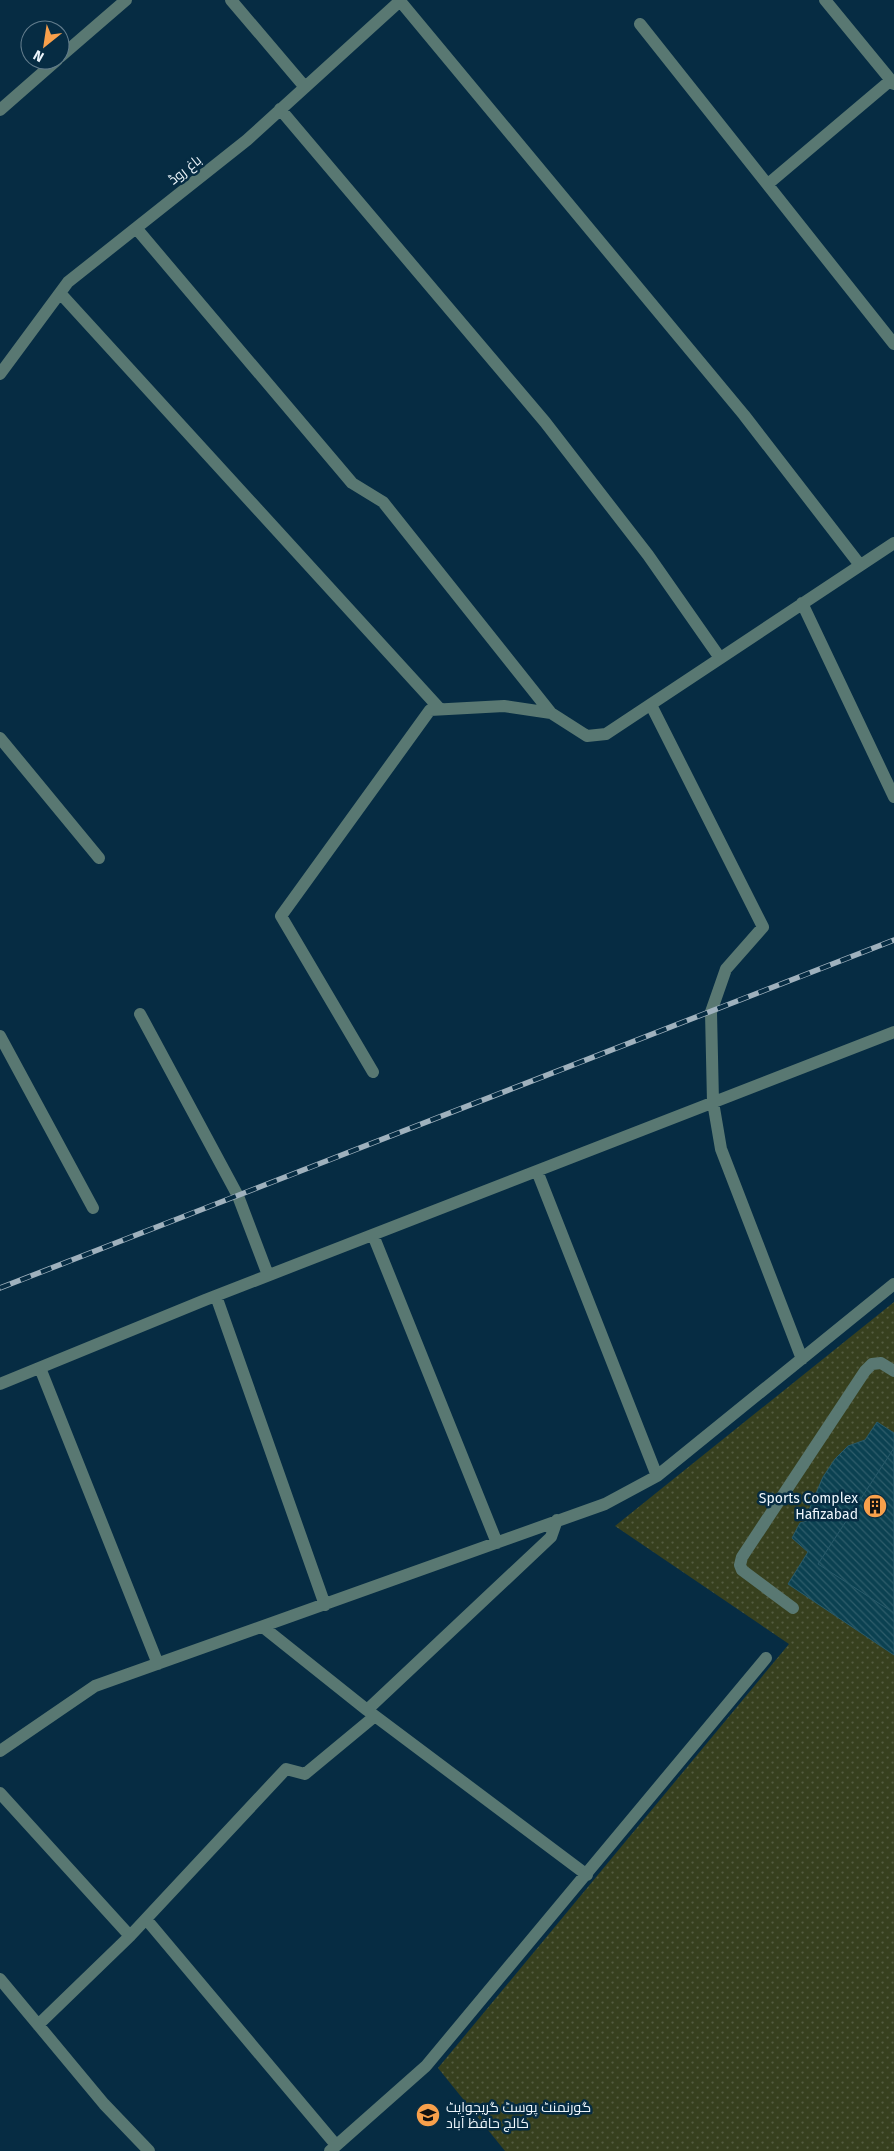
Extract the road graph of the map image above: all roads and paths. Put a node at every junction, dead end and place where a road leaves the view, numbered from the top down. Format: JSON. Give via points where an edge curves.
{"nodes":[{"id":1,"x":126,"y":0,"type":"edge"},
{"id":2,"x":231,"y":0,"type":"edge"},
{"id":3,"x":825,"y":0,"type":"edge"},
{"id":4,"x":400,"y":1,"type":"edge"},
{"id":5,"x":640,"y":24,"type":"dead end"},
{"id":6,"x":70,"y":48,"type":"edge"},
{"id":7,"x":46,"y":70,"type":"edge"},
{"id":8,"x":893,"y":82,"type":"edge"},
{"id":9,"x":304,"y":86,"type":"junction"},
{"id":10,"x":280,"y":108,"type":"junction"},
{"id":11,"x":0,"y":110,"type":"edge"},
{"id":12,"x":768,"y":184,"type":"junction"},
{"id":13,"x":136,"y":228,"type":"junction"},
{"id":14,"x":60,"y":293,"type":"junction"},
{"id":15,"x":894,"y":344,"type":"edge"},
{"id":16,"x":0,"y":374,"type":"edge"},
{"id":17,"x":894,"y":543,"type":"edge"},
{"id":18,"x":860,"y":565,"type":"junction"},
{"id":19,"x":802,"y":603,"type":"junction"},
{"id":20,"x":720,"y":658,"type":"junction"},
{"id":21,"x":651,"y":704,"type":"junction"},
{"id":22,"x":440,"y":709,"type":"junction"},
{"id":23,"x":551,"y":713,"type":"junction"},
{"id":24,"x":0,"y":738,"type":"edge"},
{"id":25,"x":894,"y":797,"type":"edge"},
{"id":26,"x":99,"y":858,"type":"dead end"},
{"id":27,"x":140,"y":1014,"type":"dead end"},
{"id":28,"x":894,"y":1032,"type":"edge"},
{"id":29,"x":0,"y":1036,"type":"edge"},
{"id":30,"x":373,"y":1072,"type":"dead end"},
{"id":31,"x":714,"y":1102,"type":"junction"},
{"id":32,"x":537,"y":1171,"type":"junction"},
{"id":33,"x":94,"y":1208,"type":"dead end"},
{"id":34,"x":373,"y":1235,"type":"junction"},
{"id":35,"x":268,"y":1275,"type":"junction"},
{"id":36,"x":894,"y":1284,"type":"edge"},
{"id":37,"x":216,"y":1296,"type":"junction"},
{"id":38,"x":802,"y":1359,"type":"junction"},
{"id":39,"x":40,"y":1368,"type":"junction"},
{"id":40,"x":894,"y":1371,"type":"edge"},
{"id":41,"x":0,"y":1384,"type":"edge"},
{"id":42,"x":657,"y":1476,"type":"junction"},
{"id":43,"x":557,"y":1520,"type":"junction"},
{"id":44,"x":497,"y":1543,"type":"junction"},
{"id":45,"x":325,"y":1605,"type":"junction"},
{"id":46,"x":793,"y":1608,"type":"dead end"},
{"id":47,"x":263,"y":1627,"type":"junction"},
{"id":48,"x":766,"y":1658,"type":"dead end"},
{"id":49,"x":158,"y":1664,"type":"junction"},
{"id":50,"x":371,"y":1713,"type":"junction"},
{"id":51,"x":0,"y":1751,"type":"edge"},
{"id":52,"x":0,"y":1793,"type":"edge"},
{"id":53,"x":587,"y":1876,"type":"junction"},
{"id":54,"x":146,"y":1920,"type":"junction"},
{"id":55,"x":130,"y":1936,"type":"junction"},
{"id":56,"x":0,"y":1979,"type":"edge"},
{"id":57,"x":38,"y":2025,"type":"junction"},
{"id":58,"x":333,"y":2148,"type":"edge"},
{"id":59,"x":150,"y":2151,"type":"edge"}],
"edges":[{"from":1,"to":6,"type":"street"},
{"from":2,"to":9,"type":"street"},
{"from":3,"to":8,"type":"street"},
{"from":4,"to":9,"type":"street","name":"باغ روڈ"},
{"from":4,"to":18,"type":"street","via":[[744,415]]},
{"from":5,"to":12,"type":"street"},
{"from":7,"to":11,"type":"street"},
{"from":8,"to":12,"type":"street"},
{"from":9,"to":10,"type":"street","name":"باغ روڈ"},
{"from":10,"to":13,"type":"street","name":"باغ روڈ","via":[[247,140]]},
{"from":10,"to":20,"type":"street","via":[[545,422],[648,555]]},
{"from":12,"to":15,"type":"street"},
{"from":13,"to":14,"type":"street","name":"باغ روڈ","via":[[68,282]]},
{"from":13,"to":23,"type":"street","via":[[352,483],[383,502]]},
{"from":14,"to":16,"type":"street","name":"باغ روڈ"},
{"from":14,"to":22,"type":"street"},
{"from":17,"to":18,"type":"street"},
{"from":18,"to":19,"type":"street"},
{"from":19,"to":20,"type":"street"},
{"from":19,"to":25,"type":"street"},
{"from":20,"to":21,"type":"street"},
{"from":21,"to":23,"type":"street","via":[[606,734],[587,736]]},
{"from":21,"to":31,"type":"street","via":[[763,926],[726,969],[711,1012]]},
{"from":22,"to":23,"type":"street","via":[[504,706]]},
{"from":22,"to":30,"type":"street","via":[[430,710],[281,916]]},
{"from":24,"to":26,"type":"street"},
{"from":27,"to":35,"type":"street","via":[[238,1196]]},
{"from":28,"to":31,"type":"street"},
{"from":29,"to":33,"type":"street"},
{"from":31,"to":32,"type":"street"},
{"from":31,"to":38,"type":"street","via":[[721,1149]]},
{"from":32,"to":34,"type":"street"},
{"from":32,"to":42,"type":"street"},
{"from":34,"to":35,"type":"street"},
{"from":34,"to":44,"type":"street"},
{"from":35,"to":37,"type":"street"},
{"from":36,"to":38,"type":"street"},
{"from":37,"to":39,"type":"street"},
{"from":37,"to":45,"type":"street"},
{"from":38,"to":42,"type":"street"},
{"from":39,"to":41,"type":"street"},
{"from":39,"to":49,"type":"street"},
{"from":40,"to":46,"type":"street","via":[[881,1362],[865,1370],[742,1557],[742,1570]]},
{"from":42,"to":43,"type":"street","via":[[605,1504]]},
{"from":43,"to":44,"type":"street"},
{"from":43,"to":50,"type":"street","via":[[552,1537]]},
{"from":44,"to":45,"type":"street"},
{"from":45,"to":47,"type":"street"},
{"from":47,"to":49,"type":"street"},
{"from":47,"to":50,"type":"street"},
{"from":48,"to":53,"type":"street"},
{"from":49,"to":51,"type":"street","via":[[95,1686]]},
{"from":50,"to":53,"type":"street"},
{"from":50,"to":54,"type":"street","via":[[305,1774],[286,1768]]},
{"from":52,"to":55,"type":"street"},
{"from":53,"to":58,"type":"street","via":[[426,2066]]},
{"from":54,"to":55,"type":"street"},
{"from":54,"to":58,"type":"street"},
{"from":55,"to":57,"type":"street"},
{"from":56,"to":57,"type":"street"},
{"from":57,"to":59,"type":"street","via":[[104,2104]]}]}
